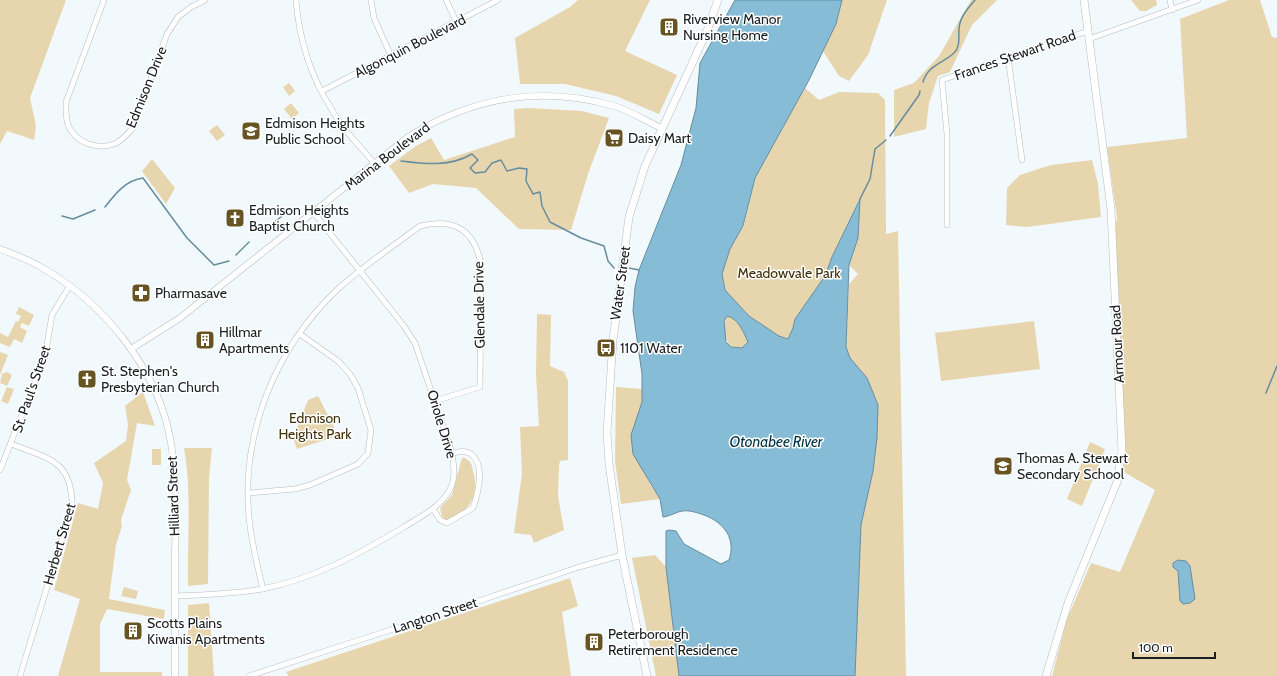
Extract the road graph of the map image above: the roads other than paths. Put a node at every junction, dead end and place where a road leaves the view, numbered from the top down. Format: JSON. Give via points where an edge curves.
{"nodes":[{"id":1,"x":104,"y":0,"type":"edge"},
{"id":2,"x":205,"y":0,"type":"edge"},
{"id":3,"x":296,"y":0,"type":"edge"},
{"id":4,"x":371,"y":0,"type":"edge"},
{"id":5,"x":446,"y":0,"type":"edge"},
{"id":6,"x":498,"y":0,"type":"edge"},
{"id":7,"x":718,"y":0,"type":"edge"},
{"id":8,"x":1084,"y":0,"type":"edge"},
{"id":9,"x":1170,"y":0,"type":"edge"},
{"id":10,"x":1198,"y":0,"type":"edge"},
{"id":11,"x":1172,"y":10,"type":"junction"},
{"id":12,"x":456,"y":21,"type":"junction"},
{"id":13,"x":1088,"y":31,"type":"junction"},
{"id":14,"x":1089,"y":39,"type":"junction"},
{"id":15,"x":391,"y":56,"type":"junction"},
{"id":16,"x":1008,"y":57,"type":"junction"},
{"id":17,"x":322,"y":91,"type":"junction"},
{"id":18,"x":661,"y":128,"type":"junction"},
{"id":19,"x":1022,"y":160,"type":"dead end"},
{"id":20,"x":374,"y":163,"type":"junction"},
{"id":21,"x":313,"y":212,"type":"junction"},
{"id":22,"x":947,"y":224,"type":"dead end"},
{"id":23,"x":0,"y":249,"type":"edge"},
{"id":24,"x":360,"y":271,"type":"junction"},
{"id":25,"x":69,"y":287,"type":"junction"},
{"id":26,"x":300,"y":334,"type":"junction"},
{"id":27,"x":131,"y":349,"type":"junction"},
{"id":28,"x":435,"y":401,"type":"junction"},
{"id":29,"x":11,"y":444,"type":"junction"},
{"id":30,"x":452,"y":453,"type":"junction"},
{"id":31,"x":0,"y":470,"type":"edge"},
{"id":32,"x":249,"y":493,"type":"junction"},
{"id":33,"x":433,"y":509,"type":"junction"},
{"id":34,"x":622,"y":555,"type":"junction"},
{"id":35,"x":263,"y":589,"type":"junction"},
{"id":36,"x":174,"y":596,"type":"junction"},
{"id":37,"x":20,"y":676,"type":"edge"},
{"id":38,"x":174,"y":676,"type":"edge"},
{"id":39,"x":249,"y":676,"type":"edge"},
{"id":40,"x":647,"y":676,"type":"edge"},
{"id":41,"x":1046,"y":676,"type":"edge"}],
"edges":[{"from":1,"to":2,"type":"street","name":"Edmison Drive","via":[[66,102],[65,115],[69,129],[79,139],[90,145],[102,146],[123,139],[133,128],[167,34],[178,17]]},
{"from":3,"to":17,"type":"street","via":[[297,17],[308,60]]},
{"from":4,"to":15,"type":"street","via":[[374,18]]},
{"from":5,"to":12,"type":"street"},
{"from":6,"to":12,"type":"street","name":"Algonquin Boulevard"},
{"from":7,"to":18,"type":"main road","name":"Water Street","via":[[707,31]]},
{"from":8,"to":13,"type":"main road","name":"Armour Road"},
{"from":9,"to":11,"type":"street"},
{"from":10,"to":11,"type":"street","name":"Frances Stewart Road"},
{"from":11,"to":14,"type":"street","name":"Frances Stewart Road"},
{"from":12,"to":15,"type":"street","name":"Algonquin Boulevard"},
{"from":13,"to":14,"type":"main road","name":"Armour Road"},
{"from":13,"to":16,"type":"street","name":"Frances Stewart Road"},
{"from":14,"to":41,"type":"main road","name":"Armour Road","via":[[1111,209],[1122,451],[1117,482],[1068,604]]},
{"from":15,"to":17,"type":"street","name":"Algonquin Boulevard"},
{"from":16,"to":19,"type":"street"},
{"from":16,"to":22,"type":"street","name":"Frances Stewart Road","via":[[942,80],[947,134]]},
{"from":17,"to":20,"type":"street","via":[[332,111]]},
{"from":18,"to":20,"type":"street","name":"Marina Boulevard","via":[[616,107],[572,96],[525,96],[477,104],[453,112],[408,137]]},
{"from":18,"to":34,"type":"main road","name":"Water Street","via":[[645,166],[629,217],[613,340],[606,432]]},
{"from":20,"to":21,"type":"street","name":"Marina Boulevard"},
{"from":21,"to":24,"type":"street","name":"Oriole Drive"},
{"from":21,"to":27,"type":"street","name":"Marina Boulevard","via":[[180,318]]},
{"from":23,"to":25,"type":"street","name":"Hilliard Street","via":[[38,265]]},
{"from":24,"to":26,"type":"street","via":[[317,311]]},
{"from":24,"to":28,"type":"street","name":"Oriole Drive","via":[[415,343]]},
{"from":24,"to":28,"type":"street","name":"Glendale Drive","via":[[420,226],[436,222],[453,224],[471,237],[478,249],[481,264],[480,387]]},
{"from":25,"to":27,"type":"street","name":"Hilliard Street","via":[[101,312]]},
{"from":25,"to":29,"type":"street","name":"St. Paul's Street","via":[[52,315],[45,356]]},
{"from":26,"to":32,"type":"street","via":[[283,360],[266,395],[253,442]]},
{"from":26,"to":32,"type":"street","via":[[338,361],[358,388],[371,430],[368,453],[358,464],[295,490]]},
{"from":27,"to":36,"type":"street","name":"Hilliard Street","via":[[155,392],[171,442],[176,483]]},
{"from":28,"to":30,"type":"street","name":"Oriole Drive"},
{"from":29,"to":31,"type":"street","name":"St. Paul's Street"},
{"from":29,"to":37,"type":"street","name":"Herbert Street","via":[[57,464],[67,475],[72,489],[72,505]]},
{"from":30,"to":33,"type":"street","name":"Oriole Drive","via":[[454,468],[449,490]]},
{"from":30,"to":33,"type":"street","via":[[471,454],[478,465],[480,481],[473,508],[447,523],[440,520]]},
{"from":32,"to":35,"type":"street","via":[[253,544]]},
{"from":33,"to":35,"type":"street","name":"Oriole Drive","via":[[336,566]]},
{"from":34,"to":39,"type":"street","name":"Langton Street"},
{"from":34,"to":40,"type":"main road","name":"Water Street"},
{"from":35,"to":36,"type":"street","name":"Oriole Drive"},
{"from":36,"to":38,"type":"street","name":"Hilliard Street"}]}
